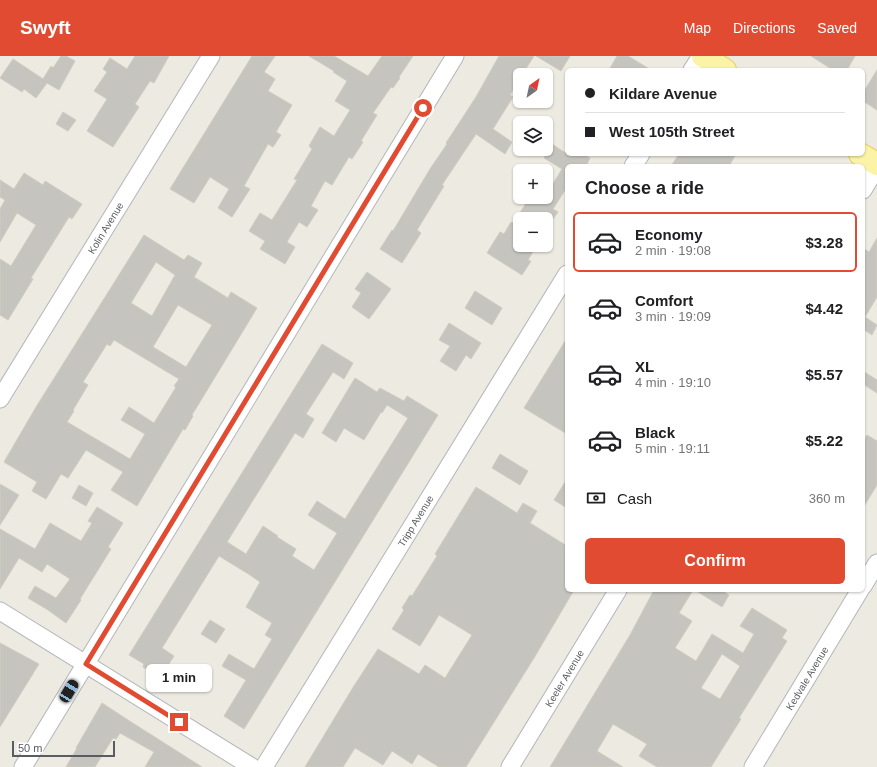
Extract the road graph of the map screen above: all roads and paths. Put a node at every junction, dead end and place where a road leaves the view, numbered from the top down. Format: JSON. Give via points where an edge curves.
{"nodes":[{"id":1,"x":210,"y":56,"type":"edge"},
{"id":2,"x":455,"y":56,"type":"edge"},
{"id":3,"x":702,"y":56,"type":"edge"},
{"id":4,"x":693,"y":68,"type":"edge"},
{"id":5,"x":722,"y":68,"type":"edge"},
{"id":6,"x":863,"y":156,"type":"edge"},
{"id":7,"x":877,"y":164,"type":"edge"},
{"id":8,"x":877,"y":168,"type":"edge"},
{"id":9,"x":865,"y":187,"type":"edge"},
{"id":10,"x":565,"y":277,"type":"edge"},
{"id":11,"x":0,"y":399,"type":"edge"},
{"id":12,"x":877,"y":563,"type":"edge"},
{"id":13,"x":865,"y":583,"type":"edge"},
{"id":14,"x":617,"y":592,"type":"edge"},
{"id":15,"x":859,"y":592,"type":"edge"},
{"id":16,"x":0,"y":611,"type":"edge"},
{"id":17,"x":86,"y":664,"type":"junction"},
{"id":18,"x":23,"y":767,"type":"edge"},
{"id":19,"x":252,"y":767,"type":"edge"},
{"id":20,"x":264,"y":767,"type":"edge"},
{"id":21,"x":510,"y":767,"type":"edge"},
{"id":22,"x":753,"y":767,"type":"edge"}],
"edges":[{"from":1,"to":11,"type":"street","name":"Kolin Avenue"},
{"from":2,"to":17,"type":"street"},
{"from":3,"to":4,"type":"street"},
{"from":3,"to":5,"type":"main road"},
{"from":6,"to":7,"type":"main road"},
{"from":8,"to":9,"type":"street"},
{"from":10,"to":20,"type":"street","name":"Tripp Avenue"},
{"from":12,"to":13,"type":"street"},
{"from":14,"to":21,"type":"street","name":"Keeler Avenue"},
{"from":15,"to":22,"type":"street","name":"Kedvale Avenue"},
{"from":16,"to":17,"type":"street"},
{"from":17,"to":18,"type":"street"},
{"from":17,"to":19,"type":"street"}]}
